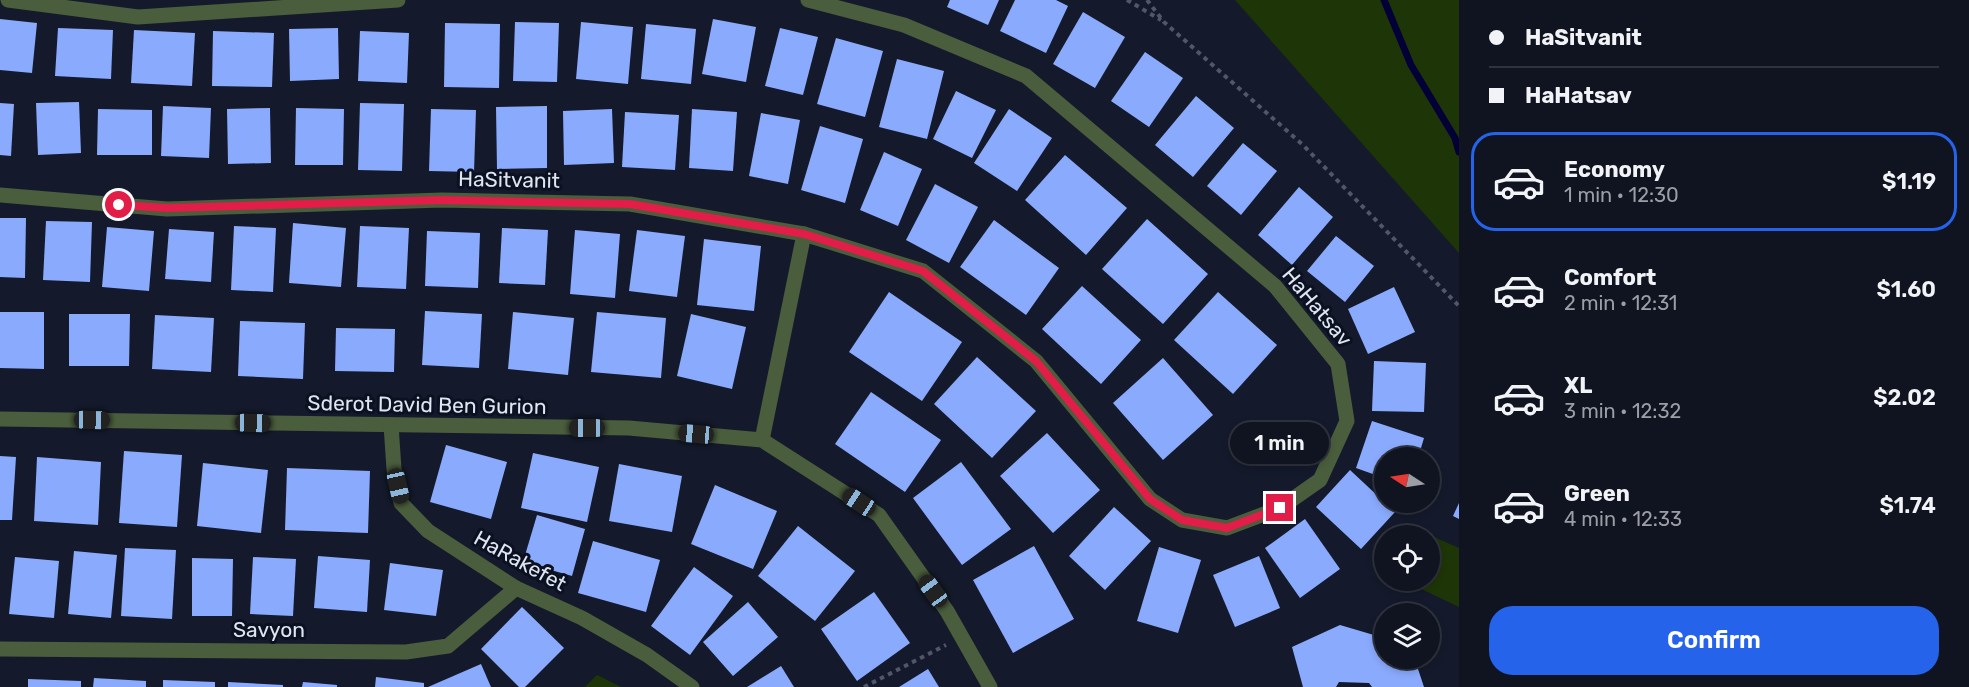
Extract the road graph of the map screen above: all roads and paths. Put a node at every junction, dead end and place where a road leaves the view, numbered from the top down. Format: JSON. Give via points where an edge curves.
{"nodes":[{"id":1,"x":8,"y":0,"type":"edge"},
{"id":2,"x":398,"y":0,"type":"edge"},
{"id":3,"x":808,"y":0,"type":"edge"},
{"id":4,"x":1127,"y":0,"type":"edge"},
{"id":5,"x":1147,"y":0,"type":"edge"},
{"id":6,"x":1164,"y":22,"type":"junction"},
{"id":7,"x":0,"y":195,"type":"edge"},
{"id":8,"x":804,"y":234,"type":"junction"},
{"id":9,"x":1459,"y":306,"type":"edge"},
{"id":10,"x":0,"y":419,"type":"edge"},
{"id":11,"x":391,"y":425,"type":"junction"},
{"id":12,"x":762,"y":441,"type":"junction"},
{"id":13,"x":516,"y":588,"type":"junction"},
{"id":14,"x":962,"y":637,"type":"junction"},
{"id":15,"x":0,"y":649,"type":"edge"},
{"id":16,"x":692,"y":687,"type":"edge"},
{"id":17,"x":864,"y":687,"type":"edge"},
{"id":18,"x":990,"y":687,"type":"edge"}],
"edges":[{"from":1,"to":2,"type":"street","via":[[138,17]]},
{"from":3,"to":8,"type":"street","name":"HaHatsav","via":[[904,25],[1026,76],[1275,286],[1338,364],[1347,421],[1320,480],[1280,508],[1227,528],[1182,520],[1150,499],[1036,361],[923,271]]},
{"from":4,"to":6,"type":"path"},
{"from":5,"to":6,"type":"path"},
{"from":6,"to":9,"type":"path","via":[[1303,145]]},
{"from":7,"to":8,"type":"street","name":"HaSitvanit","via":[[167,208],[442,200],[630,204]]},
{"from":8,"to":12,"type":"street"},
{"from":10,"to":11,"type":"street","name":"Sderot David Ben Gurion"},
{"from":11,"to":12,"type":"street","name":"Sderot David Ben Gurion","via":[[629,428]]},
{"from":11,"to":13,"type":"street","name":"HaRakefet","via":[[401,502],[428,531]]},
{"from":12,"to":14,"type":"street","name":"Sderot David Ben Gurion","via":[[879,515]]},
{"from":13,"to":15,"type":"street","name":"Savyon","via":[[448,646],[406,652]]},
{"from":13,"to":16,"type":"street","name":"HaRakefet","via":[[582,618]]},
{"from":14,"to":17,"type":"path"},
{"from":14,"to":18,"type":"street","name":"Sderot David Ben Gurion"}]}
